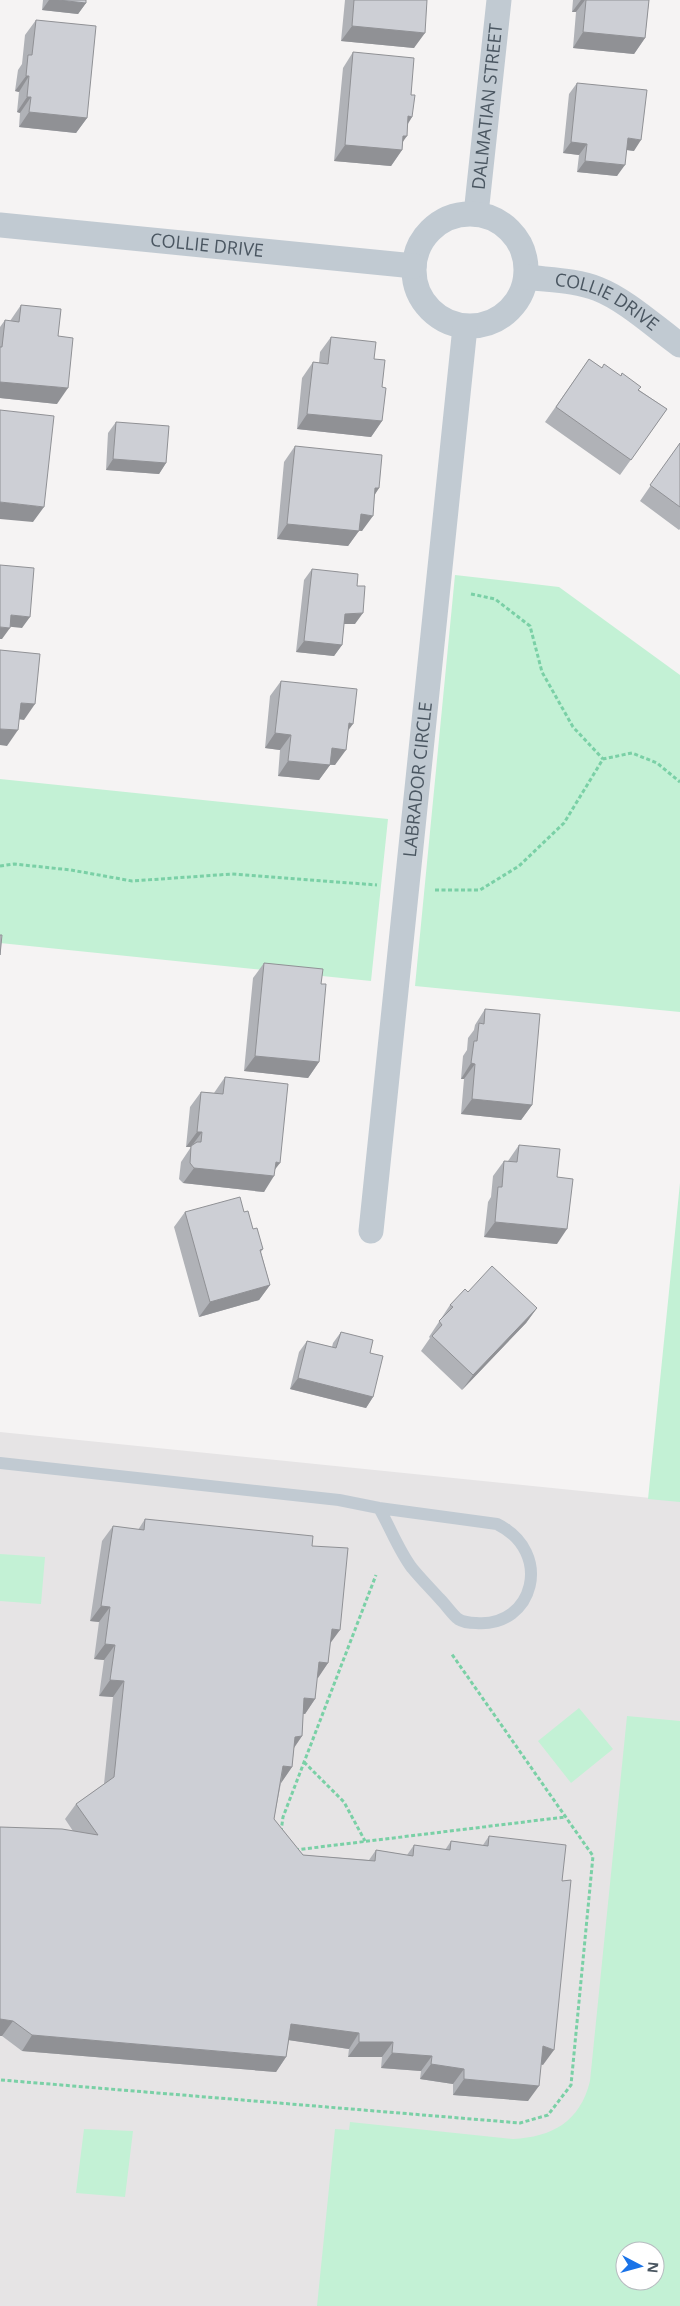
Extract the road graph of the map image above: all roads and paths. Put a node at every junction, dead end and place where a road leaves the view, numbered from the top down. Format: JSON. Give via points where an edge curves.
{"nodes":[{"id":1,"x":499,"y":0,"type":"edge"},
{"id":2,"x":476,"y":214,"type":"junction"},
{"id":3,"x":0,"y":225,"type":"edge"},
{"id":4,"x":414,"y":266,"type":"junction"},
{"id":5,"x":526,"y":277,"type":"junction"},
{"id":6,"x":465,"y":327,"type":"junction"},
{"id":7,"x":680,"y":345,"type":"edge"},
{"id":8,"x":471,"y":594,"type":"dead end"},
{"id":9,"x":603,"y":759,"type":"junction"},
{"id":10,"x":680,"y":782,"type":"edge"},
{"id":11,"x":0,"y":866,"type":"edge"},
{"id":12,"x":383,"y":885,"type":"dead end"},
{"id":13,"x":427,"y":889,"type":"dead end"},
{"id":14,"x":371,"y":1231,"type":"dead end"},
{"id":15,"x":0,"y":1463,"type":"edge"},
{"id":16,"x":379,"y":1508,"type":"junction"},
{"id":17,"x":376,"y":1575,"type":"dead end"},
{"id":18,"x":451,"y":1652,"type":"dead end"},
{"id":19,"x":304,"y":1762,"type":"junction"},
{"id":20,"x":565,"y":1817,"type":"junction"},
{"id":21,"x":280,"y":1834,"type":"edge"},
{"id":22,"x":365,"y":1841,"type":"junction"},
{"id":23,"x":287,"y":1851,"type":"edge"},
{"id":24,"x":1,"y":2080,"type":"dead end"}],
"edges":[{"from":1,"to":2,"type":"street","name":"DALMATIAN STREET"},
{"from":2,"to":4,"type":"street","via":[[443,220],[429,231],[418,246]]},
{"from":2,"to":5,"type":"street","via":[[495,220],[509,230],[525,260]]},
{"from":3,"to":4,"type":"street","name":"COLLIE DRIVE"},
{"from":4,"to":6,"type":"street","via":[[414,282],[420,298],[432,313]]},
{"from":5,"to":6,"type":"street","via":[[521,294],[498,320],[482,326]]},
{"from":5,"to":7,"type":"street","name":"COLLIE DRIVE","via":[[597,288]]},
{"from":6,"to":14,"type":"street","name":"LABRADOR CIRCLE"},
{"from":8,"to":9,"type":"path","via":[[495,598],[530,626],[546,680],[573,727]]},
{"from":9,"to":10,"type":"path","via":[[632,753],[657,763]]},
{"from":9,"to":13,"type":"path","via":[[564,823],[518,866],[480,890]]},
{"from":11,"to":12,"type":"path","via":[[14,864],[71,870],[132,882],[232,874]]},
{"from":15,"to":16,"type":"lane","via":[[339,1500]]},
{"from":16,"to":16,"type":"lane","via":[[411,1567],[458,1619],[484,1624],[497,1621],[519,1606],[527,1594],[531,1580],[528,1552],[510,1530],[496,1524]]},
{"from":17,"to":19,"type":"path"},
{"from":18,"to":20,"type":"path"},
{"from":19,"to":21,"type":"path","via":[[283,1817]]},
{"from":19,"to":22,"type":"path","via":[[344,1802]]},
{"from":20,"to":22,"type":"path"},
{"from":20,"to":24,"type":"path","via":[[593,1856],[571,2085],[548,2116],[520,2123]]},
{"from":22,"to":23,"type":"path"}]}
